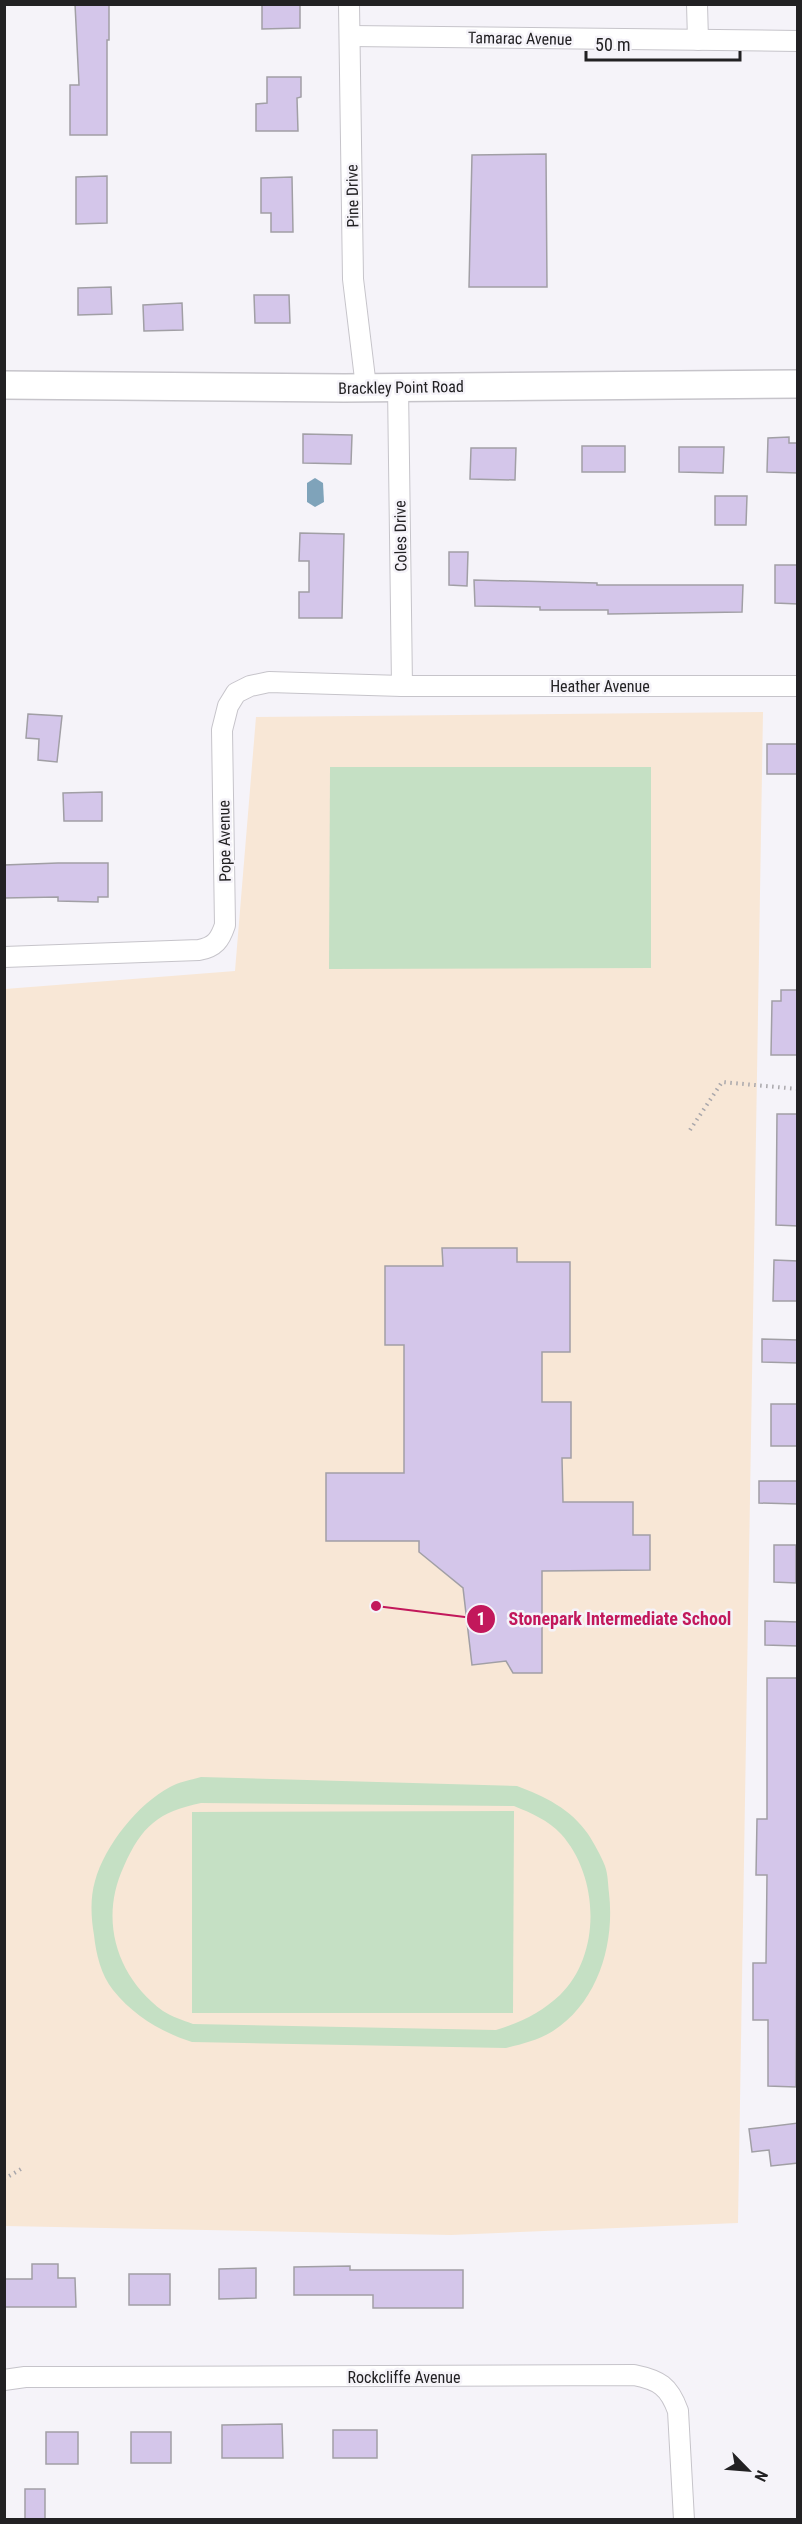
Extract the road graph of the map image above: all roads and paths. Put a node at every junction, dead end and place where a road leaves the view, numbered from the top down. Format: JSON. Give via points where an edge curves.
{"nodes":[{"id":1,"x":349,"y":4,"type":"edge"},
{"id":2,"x":697,"y":4,"type":"edge"},
{"id":3,"x":350,"y":36,"type":"junction"},
{"id":4,"x":698,"y":40,"type":"junction"},
{"id":5,"x":798,"y":41,"type":"edge"},
{"id":6,"x":798,"y":384,"type":"edge"},
{"id":7,"x":4,"y":385,"type":"edge"},
{"id":8,"x":398,"y":386,"type":"junction"},
{"id":9,"x":366,"y":387,"type":"junction"},
{"id":10,"x":402,"y":686,"type":"junction"},
{"id":11,"x":798,"y":686,"type":"edge"},
{"id":12,"x":4,"y":957,"type":"edge"},
{"id":13,"x":798,"y":1089,"type":"edge"},
{"id":14,"x":690,"y":1130,"type":"dead end"},
{"id":15,"x":21,"y":2169,"type":"dead end"},
{"id":16,"x":4,"y":2180,"type":"edge"},
{"id":17,"x":4,"y":2380,"type":"edge"},
{"id":18,"x":684,"y":2520,"type":"edge"}],
"edges":[{"from":1,"to":3,"type":"street","name":"Pine Drive"},
{"from":2,"to":4,"type":"street"},
{"from":3,"to":4,"type":"street","name":"Tamarac Avenue"},
{"from":3,"to":9,"type":"street","name":"Pine Drive","via":[[353,279]]},
{"from":4,"to":5,"type":"street","name":"Tamarac Avenue"},
{"from":6,"to":8,"type":"main road","name":"Brackley Point Road"},
{"from":7,"to":9,"type":"main road","name":"Brackley Point Road"},
{"from":8,"to":9,"type":"main road","name":"Brackley Point Road"},
{"from":8,"to":10,"type":"street","name":"Coles Drive"},
{"from":10,"to":11,"type":"street","name":"Heather Avenue"},
{"from":10,"to":12,"type":"street","name":"Pope Avenue","via":[[269,682],[236,693],[222,730],[225,926],[212,947]]},
{"from":13,"to":14,"type":"path","via":[[722,1082]]},
{"from":15,"to":16,"type":"path"},
{"from":17,"to":18,"type":"street","name":"Rockcliffe Avenue","via":[[634,2375],[649,2378],[672,2395],[678,2411]]}]}
